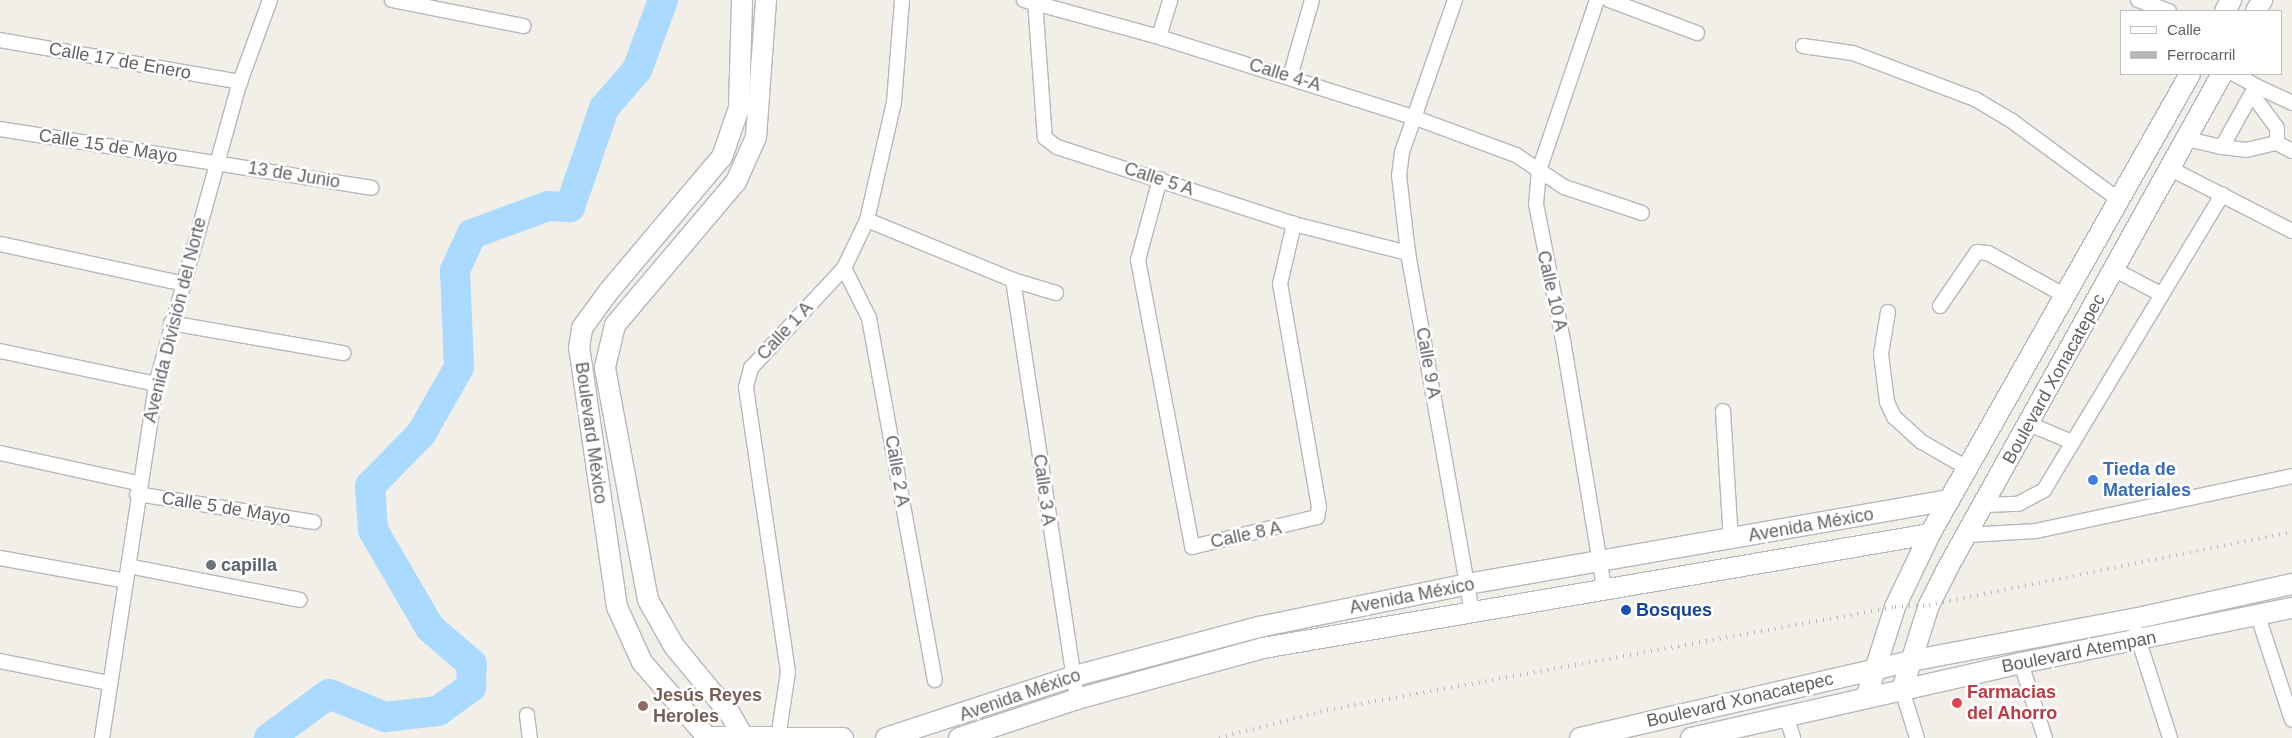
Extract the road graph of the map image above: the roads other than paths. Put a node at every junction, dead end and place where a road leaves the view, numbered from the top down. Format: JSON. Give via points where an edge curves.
{"nodes":[{"id":1,"x":270,"y":0,"type":"edge"},
{"id":2,"x":392,"y":0,"type":"edge"},
{"id":3,"x":742,"y":0,"type":"edge"},
{"id":4,"x":766,"y":0,"type":"edge"},
{"id":5,"x":902,"y":0,"type":"edge"},
{"id":6,"x":1170,"y":0,"type":"edge"},
{"id":7,"x":1312,"y":0,"type":"edge"},
{"id":8,"x":1455,"y":0,"type":"edge"},
{"id":9,"x":1597,"y":0,"type":"edge"},
{"id":10,"x":1609,"y":0,"type":"edge"},
{"id":11,"x":2138,"y":0,"type":"edge"},
{"id":12,"x":1031,"y":1,"type":"edge"},
{"id":13,"x":2166,"y":10,"type":"edge"},
{"id":14,"x":523,"y":26,"type":"dead end"},
{"id":15,"x":1697,"y":33,"type":"dead end"},
{"id":16,"x":1159,"y":37,"type":"junction"},
{"id":17,"x":0,"y":40,"type":"edge"},
{"id":18,"x":1803,"y":46,"type":"dead end"},
{"id":19,"x":2189,"y":75,"type":"edge"},
{"id":20,"x":2221,"y":75,"type":"edge"},
{"id":21,"x":2235,"y":75,"type":"edge"},
{"id":22,"x":1290,"y":77,"type":"junction"},
{"id":23,"x":240,"y":82,"type":"junction"},
{"id":24,"x":2254,"y":90,"type":"junction"},
{"id":25,"x":2292,"y":103,"type":"edge"},
{"id":26,"x":1414,"y":117,"type":"junction"},
{"id":27,"x":0,"y":130,"type":"edge"},
{"id":28,"x":2187,"y":139,"type":"junction"},
{"id":29,"x":2277,"y":143,"type":"junction"},
{"id":30,"x":2222,"y":148,"type":"junction"},
{"id":31,"x":2292,"y":151,"type":"edge"},
{"id":32,"x":216,"y":163,"type":"junction"},
{"id":33,"x":2171,"y":169,"type":"junction"},
{"id":34,"x":1539,"y":170,"type":"junction"},
{"id":35,"x":1160,"y":179,"type":"junction"},
{"id":36,"x":371,"y":188,"type":"dead end"},
{"id":37,"x":2222,"y":195,"type":"junction"},
{"id":38,"x":2119,"y":200,"type":"junction"},
{"id":39,"x":1642,"y":213,"type":"dead end"},
{"id":40,"x":867,"y":220,"type":"junction"},
{"id":41,"x":1294,"y":224,"type":"junction"},
{"id":42,"x":2292,"y":230,"type":"edge"},
{"id":43,"x":0,"y":244,"type":"edge"},
{"id":44,"x":1408,"y":253,"type":"junction"},
{"id":45,"x":844,"y":268,"type":"junction"},
{"id":46,"x":2115,"y":270,"type":"junction"},
{"id":47,"x":1013,"y":280,"type":"junction"},
{"id":48,"x":181,"y":283,"type":"junction"},
{"id":49,"x":1056,"y":293,"type":"dead end"},
{"id":50,"x":2161,"y":294,"type":"junction"},
{"id":51,"x":2066,"y":296,"type":"junction"},
{"id":52,"x":1940,"y":306,"type":"dead end"},
{"id":53,"x":1888,"y":312,"type":"dead end"},
{"id":54,"x":171,"y":323,"type":"junction"},
{"id":55,"x":0,"y":351,"type":"edge"},
{"id":56,"x":343,"y":353,"type":"dead end"},
{"id":57,"x":156,"y":384,"type":"junction"},
{"id":58,"x":1723,"y":410,"type":"dead end"},
{"id":59,"x":2029,"y":424,"type":"junction"},
{"id":60,"x":2072,"y":442,"type":"junction"},
{"id":61,"x":0,"y":453,"type":"edge"},
{"id":62,"x":1967,"y":468,"type":"junction"},
{"id":63,"x":2292,"y":476,"type":"edge"},
{"id":64,"x":138,"y":489,"type":"junction"},
{"id":65,"x":1949,"y":500,"type":"junction"},
{"id":66,"x":1984,"y":505,"type":"junction"},
{"id":67,"x":314,"y":522,"type":"dead end"},
{"id":68,"x":1930,"y":534,"type":"junction"},
{"id":69,"x":1968,"y":535,"type":"junction"},
{"id":70,"x":1731,"y":540,"type":"junction"},
{"id":71,"x":0,"y":558,"type":"edge"},
{"id":72,"x":1599,"y":564,"type":"junction"},
{"id":73,"x":128,"y":566,"type":"junction"},
{"id":74,"x":126,"y":581,"type":"junction"},
{"id":75,"x":1468,"y":584,"type":"junction"},
{"id":76,"x":2292,"y":584,"type":"edge"},
{"id":77,"x":1604,"y":588,"type":"junction"},
{"id":78,"x":300,"y":600,"type":"dead end"},
{"id":79,"x":2292,"y":608,"type":"edge"},
{"id":80,"x":1472,"y":611,"type":"junction"},
{"id":81,"x":2258,"y":616,"type":"junction"},
{"id":82,"x":2133,"y":619,"type":"junction"},
{"id":83,"x":2138,"y":641,"type":"junction"},
{"id":84,"x":0,"y":661,"type":"edge"},
{"id":85,"x":1910,"y":661,"type":"junction"},
{"id":86,"x":2021,"y":663,"type":"junction"},
{"id":87,"x":1872,"y":671,"type":"junction"},
{"id":88,"x":1072,"y":677,"type":"junction"},
{"id":89,"x":935,"y":680,"type":"dead end"},
{"id":90,"x":109,"y":684,"type":"junction"},
{"id":91,"x":1902,"y":690,"type":"junction"},
{"id":92,"x":1866,"y":698,"type":"junction"},
{"id":93,"x":1077,"y":699,"type":"junction"},
{"id":94,"x":527,"y":716,"type":"dead end"},
{"id":95,"x":1787,"y":718,"type":"junction"},
{"id":96,"x":2292,"y":720,"type":"edge"},
{"id":97,"x":744,"y":737,"type":"edge"},
{"id":98,"x":778,"y":737,"type":"edge"},
{"id":99,"x":102,"y":738,"type":"edge"},
{"id":100,"x":530,"y":738,"type":"edge"},
{"id":101,"x":708,"y":738,"type":"edge"},
{"id":102,"x":843,"y":738,"type":"edge"},
{"id":103,"x":886,"y":738,"type":"edge"},
{"id":104,"x":959,"y":738,"type":"edge"},
{"id":105,"x":1580,"y":738,"type":"edge"},
{"id":106,"x":1691,"y":738,"type":"edge"},
{"id":107,"x":1793,"y":738,"type":"edge"},
{"id":108,"x":1917,"y":738,"type":"edge"},
{"id":109,"x":2045,"y":738,"type":"edge"},
{"id":110,"x":2170,"y":738,"type":"edge"}],
"edges":[{"from":1,"to":23,"type":"street","name":"Avenida División del Norte"},
{"from":2,"to":14,"type":"street"},
{"from":3,"to":101,"type":"street","name":"Boulevard México","via":[[740,108],[722,157],[582,328],[579,348],[618,607],[642,662]]},
{"from":4,"to":97,"type":"street","name":"Boulevard México","via":[[756,137],[736,182],[615,325],[605,367],[648,600],[674,646],[730,714]]},
{"from":5,"to":40,"type":"street","name":"Calle 1 A","via":[[894,102]]},
{"from":6,"to":16,"type":"street"},
{"from":7,"to":22,"type":"street"},
{"from":8,"to":26,"type":"street","name":"Calle 9 A"},
{"from":9,"to":34,"type":"street","name":"Calle 10 A"},
{"from":10,"to":15,"type":"street"},
{"from":11,"to":13,"type":"street"},
{"from":12,"to":16,"type":"street","name":"Calle 4-A"},
{"from":12,"to":35,"type":"street","name":"Calle 5 A","via":[[1045,138],[1058,147]]},
{"from":16,"to":22,"type":"street","name":"Calle 4-A"},
{"from":17,"to":23,"type":"street","name":"Calle 17 de Enero"},
{"from":18,"to":38,"type":"street","via":[[1853,52],[1975,99],[2012,121]]},
{"from":19,"to":38,"type":"street","name":"Boulevard Xonacatepec"},
{"from":20,"to":28,"type":"street","name":"Boulevard Xonacatepec"},
{"from":21,"to":24,"type":"street"},
{"from":22,"to":26,"type":"street","name":"Calle 4-A"},
{"from":23,"to":32,"type":"street","name":"Avenida División del Norte"},
{"from":24,"to":25,"type":"street"},
{"from":24,"to":29,"type":"street","via":[[2277,128]]},
{"from":24,"to":30,"type":"street"},
{"from":26,"to":34,"type":"street","name":"Calle 4-A","via":[[1516,155]]},
{"from":26,"to":44,"type":"street","name":"Calle 9 A","via":[[1399,175]]},
{"from":27,"to":32,"type":"street","name":"Calle 15 de Mayo"},
{"from":28,"to":30,"type":"street"},
{"from":28,"to":33,"type":"street","name":"Boulevard Xonacatepec"},
{"from":29,"to":30,"type":"street","via":[[2246,150]]},
{"from":29,"to":31,"type":"street"},
{"from":32,"to":36,"type":"street","name":"13 de Junio"},
{"from":32,"to":48,"type":"street","name":"Avenida División del Norte"},
{"from":33,"to":37,"type":"street"},
{"from":33,"to":46,"type":"street","name":"Boulevard Xonacatepec"},
{"from":34,"to":39,"type":"street","name":"Calle 4-A","via":[[1564,187]]},
{"from":34,"to":72,"type":"street","name":"Calle 10 A","via":[[1538,230],[1564,346]]},
{"from":35,"to":41,"type":"street","name":"Calle 5 A"},
{"from":35,"to":41,"type":"street","name":"Calle 8 A","via":[[1138,260],[1192,547],[1317,517],[1319,507],[1280,284]]},
{"from":37,"to":42,"type":"street"},
{"from":37,"to":50,"type":"street"},
{"from":38,"to":51,"type":"street","name":"Boulevard Xonacatepec"},
{"from":40,"to":45,"type":"street","name":"Calle 1 A"},
{"from":40,"to":47,"type":"street"},
{"from":41,"to":44,"type":"street","name":"Calle 5 A"},
{"from":43,"to":48,"type":"street"},
{"from":44,"to":75,"type":"street","name":"Calle 9 A"},
{"from":45,"to":89,"type":"street","name":"Calle 2 A","via":[[869,318]]},
{"from":45,"to":98,"type":"street","name":"Calle 1 A","via":[[751,368],[746,387],[788,672]]},
{"from":46,"to":50,"type":"street"},
{"from":46,"to":59,"type":"street","name":"Boulevard Xonacatepec"},
{"from":47,"to":49,"type":"street"},
{"from":47,"to":88,"type":"street","name":"Calle 3 A"},
{"from":48,"to":54,"type":"street","name":"Avenida División del Norte"},
{"from":50,"to":60,"type":"street"},
{"from":51,"to":52,"type":"street","via":[[1988,253],[1977,252]]},
{"from":51,"to":62,"type":"street","name":"Boulevard Xonacatepec"},
{"from":53,"to":62,"type":"street","via":[[1881,354],[1887,402],[1894,417],[1922,442]]},
{"from":54,"to":56,"type":"street"},
{"from":54,"to":57,"type":"street","name":"Avenida División del Norte"},
{"from":55,"to":57,"type":"street"},
{"from":57,"to":64,"type":"street","name":"Avenida División del Norte"},
{"from":58,"to":70,"type":"street"},
{"from":59,"to":60,"type":"street"},
{"from":59,"to":66,"type":"street","name":"Boulevard Xonacatepec"},
{"from":60,"to":66,"type":"street","via":[[2044,490],[2018,504]]},
{"from":61,"to":64,"type":"street","name":"Calle 5 de Mayo"},
{"from":62,"to":65,"type":"street","name":"Boulevard Xonacatepec"},
{"from":63,"to":69,"type":"street","via":[[2036,532]]},
{"from":64,"to":67,"type":"street","name":"Calle 5 de Mayo"},
{"from":64,"to":73,"type":"street","name":"Avenida División del Norte"},
{"from":65,"to":68,"type":"street","name":"Boulevard Xonacatepec"},
{"from":65,"to":70,"type":"street","name":"Avenida México"},
{"from":66,"to":69,"type":"street","name":"Boulevard Xonacatepec"},
{"from":68,"to":77,"type":"street","name":"Avenida México"},
{"from":68,"to":87,"type":"street","name":"Boulevard Xonacatepec","via":[[1897,601]]},
{"from":69,"to":85,"type":"street","name":"Boulevard Xonacatepec","via":[[1929,605]]},
{"from":70,"to":72,"type":"street","name":"Avenida México"},
{"from":71,"to":74,"type":"street"},
{"from":72,"to":75,"type":"street","name":"Avenida México"},
{"from":72,"to":77,"type":"street","name":"Calle 10 A"},
{"from":73,"to":74,"type":"street","name":"Avenida División del Norte"},
{"from":73,"to":78,"type":"street"},
{"from":74,"to":90,"type":"street","name":"Avenida División del Norte"},
{"from":75,"to":80,"type":"street","name":"Calle 9 A"},
{"from":75,"to":88,"type":"street","name":"Avenida México","via":[[1260,627]]},
{"from":76,"to":82,"type":"street","name":"Boulevard Atempan"},
{"from":77,"to":80,"type":"street","name":"Avenida México"},
{"from":79,"to":81,"type":"street","name":"Boulevard Atempan"},
{"from":80,"to":93,"type":"street","name":"Avenida México","via":[[1263,648]]},
{"from":81,"to":83,"type":"street","name":"Boulevard Atempan"},
{"from":81,"to":96,"type":"street"},
{"from":82,"to":83,"type":"street"},
{"from":82,"to":85,"type":"street","name":"Boulevard Atempan"},
{"from":83,"to":86,"type":"street","name":"Boulevard Atempan"},
{"from":83,"to":110,"type":"street"},
{"from":84,"to":90,"type":"street"},
{"from":85,"to":87,"type":"street","name":"Boulevard Atempan"},
{"from":85,"to":91,"type":"street","name":"Boulevard Xonacatepec"},
{"from":86,"to":91,"type":"street","name":"Boulevard Atempan"},
{"from":86,"to":109,"type":"street"},
{"from":87,"to":92,"type":"street","name":"Boulevard Xonacatepec"},
{"from":87,"to":105,"type":"street","name":"Boulevard Xonacatepec"},
{"from":88,"to":93,"type":"street","name":"Calle 3 A"},
{"from":88,"to":103,"type":"street","name":"Avenida México"},
{"from":90,"to":99,"type":"street","name":"Avenida División del Norte"},
{"from":91,"to":92,"type":"street","name":"Boulevard Atempan"},
{"from":91,"to":108,"type":"street"},
{"from":92,"to":95,"type":"street","name":"Boulevard Xonacatepec"},
{"from":93,"to":104,"type":"street","name":"Avenida México"},
{"from":94,"to":100,"type":"street"},
{"from":95,"to":106,"type":"street","name":"Boulevard Xonacatepec"},
{"from":95,"to":107,"type":"street"},
{"from":97,"to":98,"type":"street"},
{"from":97,"to":101,"type":"street"},
{"from":98,"to":102,"type":"street"}]}
